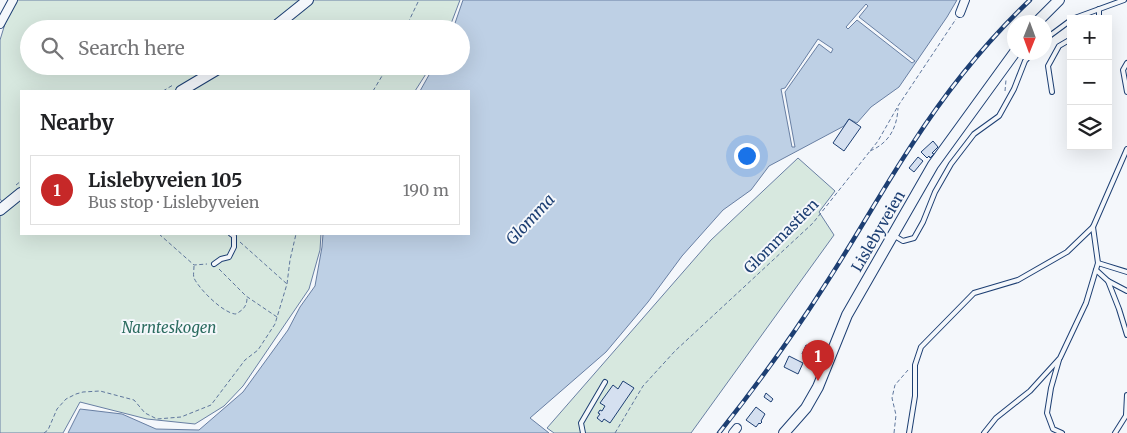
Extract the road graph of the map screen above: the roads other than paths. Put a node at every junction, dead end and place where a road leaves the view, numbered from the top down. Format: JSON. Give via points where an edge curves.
{"nodes":[{"id":1,"x":13,"y":0,"type":"edge"},
{"id":2,"x":308,"y":0,"type":"edge"},
{"id":3,"x":965,"y":0,"type":"edge"},
{"id":4,"x":1059,"y":0,"type":"edge"},
{"id":5,"x":1124,"y":0,"type":"edge"},
{"id":6,"x":1099,"y":10,"type":"junction"},
{"id":7,"x":960,"y":13,"type":"road end"},
{"id":8,"x":1044,"y":15,"type":"edge"},
{"id":9,"x":1083,"y":15,"type":"edge"},
{"id":10,"x":1099,"y":15,"type":"edge"},
{"id":11,"x":283,"y":20,"type":"edge"},
{"id":12,"x":1067,"y":22,"type":"edge"},
{"id":13,"x":0,"y":24,"type":"edge"},
{"id":14,"x":1052,"y":34,"type":"edge"},
{"id":15,"x":1067,"y":41,"type":"edge"},
{"id":16,"x":1009,"y":60,"type":"edge"},
{"id":17,"x":1025,"y":60,"type":"edge"},
{"id":18,"x":1127,"y":63,"type":"edge"},
{"id":19,"x":208,"y":75,"type":"edge"},
{"id":20,"x":183,"y":90,"type":"edge"},
{"id":21,"x":1052,"y":92,"type":"dead end"},
{"id":22,"x":1127,"y":92,"type":"edge"},
{"id":23,"x":1127,"y":148,"type":"edge"},
{"id":24,"x":20,"y":195,"type":"edge"},
{"id":25,"x":0,"y":210,"type":"edge"},
{"id":26,"x":1093,"y":227,"type":"junction"},
{"id":27,"x":233,"y":235,"type":"edge"},
{"id":28,"x":893,"y":235,"type":"junction"},
{"id":29,"x":1098,"y":263,"type":"junction"},
{"id":30,"x":214,"y":264,"type":"road end"},
{"id":31,"x":1096,"y":270,"type":"junction"},
{"id":32,"x":1127,"y":272,"type":"edge"},
{"id":33,"x":1108,"y":281,"type":"junction"},
{"id":34,"x":1127,"y":291,"type":"edge"},
{"id":35,"x":1127,"y":335,"type":"edge"},
{"id":36,"x":1060,"y":358,"type":"junction"},
{"id":37,"x":606,"y":382,"type":"dead end"},
{"id":38,"x":1127,"y":395,"type":"edge"},
{"id":39,"x":1126,"y":415,"type":"edge"},
{"id":40,"x":583,"y":433,"type":"edge"},
{"id":41,"x":784,"y":433,"type":"edge"},
{"id":42,"x":909,"y":433,"type":"edge"},
{"id":43,"x":984,"y":433,"type":"edge"},
{"id":44,"x":1062,"y":433,"type":"edge"},
{"id":45,"x":1115,"y":433,"type":"edge"}],
"edges":[{"from":1,"to":13,"type":"street"},
{"from":2,"to":11,"type":"street"},
{"from":3,"to":7,"type":"street"},
{"from":4,"to":8,"type":"street"},
{"from":5,"to":6,"type":"lane"},
{"from":6,"to":9,"type":"lane"},
{"from":6,"to":10,"type":"lane"},
{"from":12,"to":14,"type":"lane"},
{"from":15,"to":21,"type":"lane","via":[[1059,46],[1048,66]]},
{"from":16,"to":28,"type":"street","name":"Lislebyveien","via":[[934,165]]},
{"from":17,"to":28,"type":"lane","via":[[999,116],[974,134],[952,164],[914,238],[903,241]]},
{"from":18,"to":22,"type":"lane","via":[[1123,70]]},
{"from":19,"to":20,"type":"street"},
{"from":23,"to":26,"type":"lane"},
{"from":24,"to":25,"type":"street"},
{"from":26,"to":29,"type":"lane"},
{"from":26,"to":42,"type":"lane","via":[[1067,252],[1018,280],[974,293],[921,347],[915,364],[915,396]]},
{"from":27,"to":30,"type":"lane","via":[[234,247],[229,257]]},
{"from":28,"to":41,"type":"street","name":"Lislebyveien","via":[[847,315],[810,402]]},
{"from":29,"to":31,"type":"lane"},
{"from":29,"to":32,"type":"lane"},
{"from":31,"to":33,"type":"lane"},
{"from":31,"to":36,"type":"lane","via":[[1086,303]]},
{"from":33,"to":34,"type":"lane"},
{"from":33,"to":35,"type":"lane"},
{"from":36,"to":43,"type":"lane"},
{"from":36,"to":44,"type":"lane","via":[[1048,413],[1053,429]]},
{"from":37,"to":40,"type":"lane","via":[[581,423]]},
{"from":38,"to":39,"type":"lane"},
{"from":39,"to":45,"type":"lane"}]}
